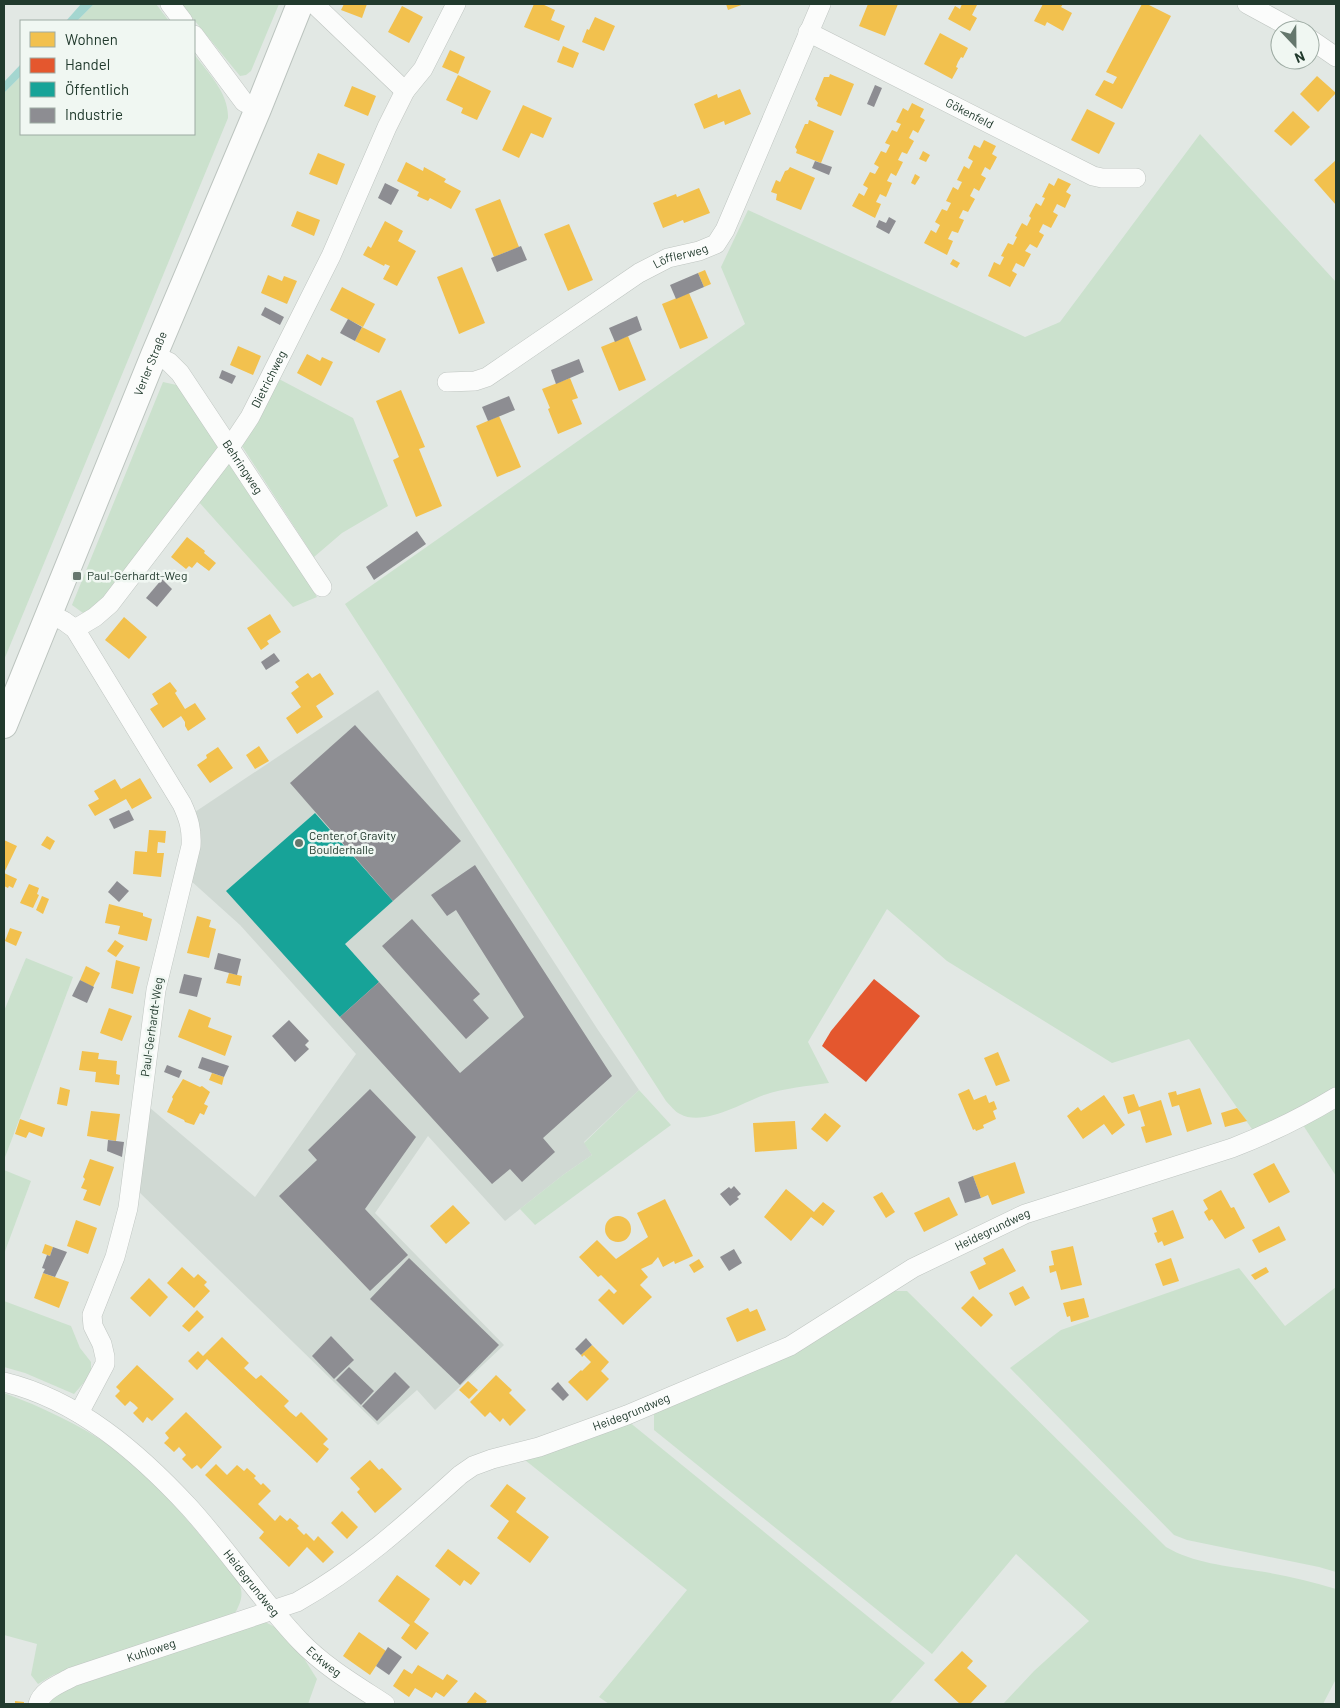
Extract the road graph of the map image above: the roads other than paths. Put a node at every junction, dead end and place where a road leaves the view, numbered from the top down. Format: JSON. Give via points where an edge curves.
{"nodes":[{"id":1,"x":170,"y":4,"type":"edge"},
{"id":2,"x":300,"y":4,"type":"edge"},
{"id":3,"x":314,"y":4,"type":"edge"},
{"id":4,"x":456,"y":4,"type":"edge"},
{"id":5,"x":821,"y":4,"type":"edge"},
{"id":6,"x":1252,"y":7,"type":"edge"},
{"id":7,"x":182,"y":20,"type":"edge"},
{"id":8,"x":1276,"y":20,"type":"edge"},
{"id":9,"x":808,"y":32,"type":"junction"},
{"id":10,"x":195,"y":37,"type":"edge"},
{"id":11,"x":1320,"y":46,"type":"edge"},
{"id":12,"x":1336,"y":57,"type":"edge"},
{"id":13,"x":405,"y":91,"type":"junction"},
{"id":14,"x":258,"y":109,"type":"junction"},
{"id":15,"x":1136,"y":178,"type":"dead end"},
{"id":16,"x":154,"y":355,"type":"junction"},
{"id":17,"x":446,"y":382,"type":"dead end"},
{"id":18,"x":230,"y":447,"type":"junction"},
{"id":19,"x":322,"y":587,"type":"dead end"},
{"id":20,"x":50,"y":614,"type":"junction"},
{"id":21,"x":75,"y":629,"type":"junction"},
{"id":22,"x":4,"y":725,"type":"edge"},
{"id":23,"x":1336,"y":1097,"type":"edge"},
{"id":24,"x":4,"y":1382,"type":"edge"},
{"id":25,"x":79,"y":1413,"type":"junction"},
{"id":26,"x":272,"y":1610,"type":"junction"},
{"id":27,"x":38,"y":1704,"type":"edge"},
{"id":28,"x":385,"y":1704,"type":"edge"}],
"edges":[{"from":1,"to":7,"type":"street"},
{"from":2,"to":14,"type":"main road","name":"Verler Straße"},
{"from":3,"to":13,"type":"street"},
{"from":4,"to":13,"type":"street","name":"Dietrichweg","via":[[423,70]]},
{"from":5,"to":9,"type":"street","name":"Löfflerweg"},
{"from":6,"to":8,"type":"street"},
{"from":9,"to":15,"type":"street","name":"Gökenfeld","via":[[1093,176]]},
{"from":9,"to":17,"type":"street","name":"Löfflerweg","via":[[725,230],[716,244],[668,258],[639,273],[487,377],[475,381]]},
{"from":10,"to":14,"type":"street","via":[[244,102]]},
{"from":11,"to":12,"type":"street"},
{"from":13,"to":18,"type":"street","name":"Dietrichweg","via":[[331,256],[250,417]]},
{"from":14,"to":16,"type":"main road","name":"Verler Straße"},
{"from":16,"to":18,"type":"street","name":"Behringweg","via":[[170,362],[180,373]]},
{"from":16,"to":20,"type":"main road","name":"Verler Straße"},
{"from":18,"to":19,"type":"street","name":"Behringweg"},
{"from":18,"to":21,"type":"street","name":"Dietrichweg","via":[[110,604]]},
{"from":20,"to":21,"type":"street","name":"Paul-Gerhardt-Weg"},
{"from":20,"to":22,"type":"main road","name":"Verler Straße"},
{"from":21,"to":25,"type":"street","name":"Paul-Gerhardt-Weg","via":[[182,804],[192,833],[156,990],[128,1208],[92,1315],[105,1364]]},
{"from":23,"to":26,"type":"street","name":"Heidegrundweg","via":[[1257,1139],[1025,1214],[913,1268],[790,1346],[627,1415],[539,1447],[473,1466],[375,1550],[297,1602]]},
{"from":24,"to":25,"type":"street","name":"Heidegrundweg","via":[[42,1395]]},
{"from":25,"to":26,"type":"street","name":"Heidegrundweg","via":[[123,1444],[190,1508]]},
{"from":26,"to":27,"type":"street","name":"Kuhloweg","via":[[72,1677],[51,1688]]},
{"from":26,"to":28,"type":"street","name":"Eckweg","via":[[310,1651]]}]}
